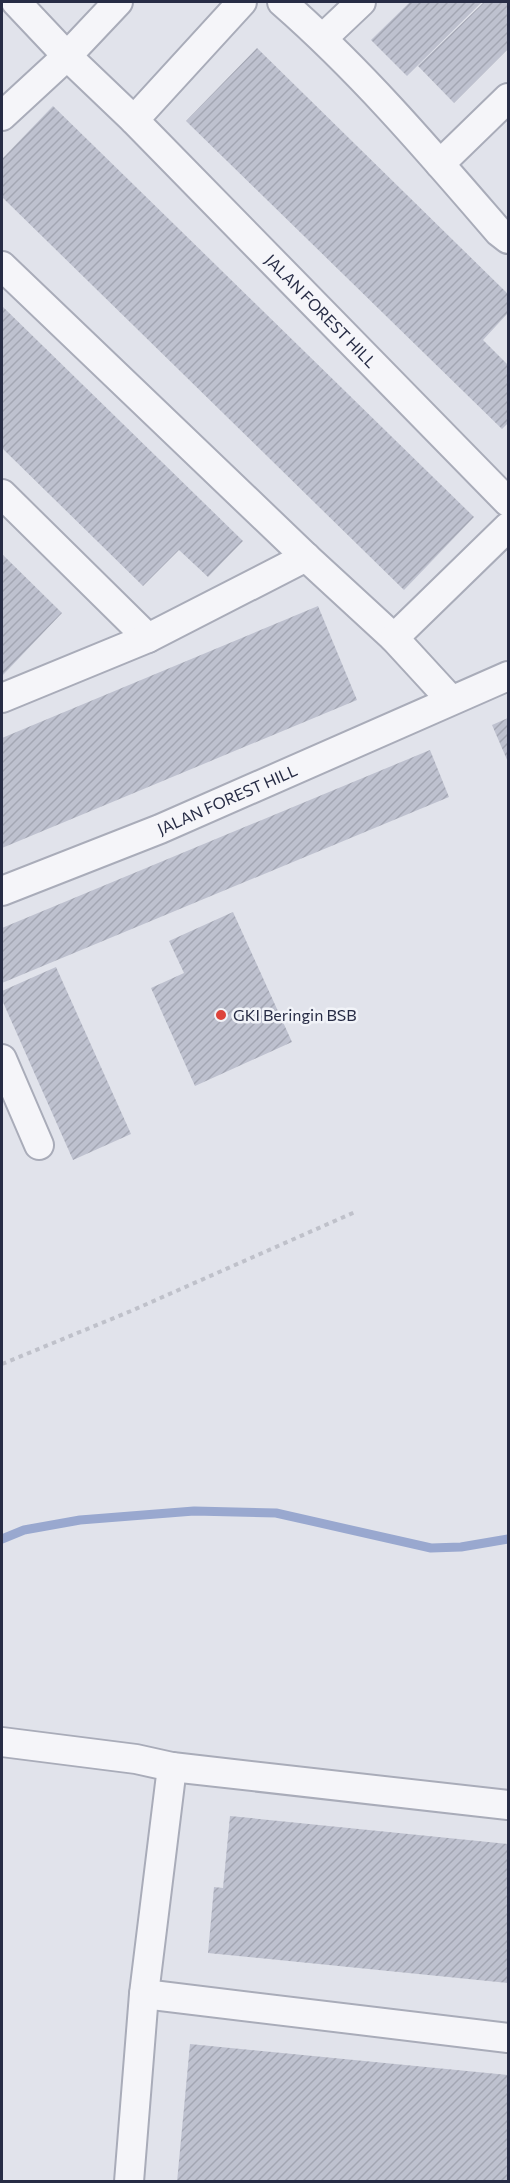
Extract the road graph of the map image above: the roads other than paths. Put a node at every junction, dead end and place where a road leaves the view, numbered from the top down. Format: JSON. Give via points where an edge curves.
{"nodes":[{"id":1,"x":16,"y":2,"type":"edge"},
{"id":2,"x":118,"y":2,"type":"edge"},
{"id":3,"x":242,"y":2,"type":"edge"},
{"id":4,"x":282,"y":2,"type":"edge"},
{"id":5,"x":361,"y":2,"type":"edge"},
{"id":6,"x":323,"y":38,"type":"junction"},
{"id":7,"x":67,"y":56,"type":"junction"},
{"id":8,"x":508,"y":99,"type":"edge"},
{"id":9,"x":2,"y":116,"type":"edge"},
{"id":10,"x":134,"y":120,"type":"junction"},
{"id":11,"x":440,"y":164,"type":"junction"},
{"id":12,"x":508,"y":239,"type":"edge"},
{"id":13,"x":2,"y":266,"type":"edge"},
{"id":14,"x":2,"y":494,"type":"edge"},
{"id":15,"x":508,"y":502,"type":"edge"},
{"id":16,"x":508,"y":527,"type":"edge"},
{"id":17,"x":306,"y":557,"type":"junction"},
{"id":18,"x":148,"y":638,"type":"junction"},
{"id":19,"x":394,"y":638,"type":"junction"},
{"id":20,"x":508,"y":676,"type":"edge"},
{"id":21,"x":2,"y":698,"type":"edge"},
{"id":22,"x":451,"y":700,"type":"junction"},
{"id":23,"x":2,"y":891,"type":"edge"},
{"id":24,"x":2,"y":1059,"type":"edge"},
{"id":25,"x":39,"y":1145,"type":"dead end"},
{"id":26,"x":2,"y":1742,"type":"edge"},
{"id":27,"x":172,"y":1767,"type":"junction"},
{"id":28,"x":508,"y":1805,"type":"edge"},
{"id":29,"x":144,"y":1994,"type":"junction"},
{"id":30,"x":508,"y":2038,"type":"edge"},
{"id":31,"x":129,"y":2181,"type":"edge"}],
"edges":[{"from":1,"to":7,"type":"street","name":"JALAN FOREST HILL"},
{"from":2,"to":7,"type":"street"},
{"from":3,"to":10,"type":"street"},
{"from":4,"to":6,"type":"street"},
{"from":5,"to":6,"type":"street"},
{"from":6,"to":11,"type":"street"},
{"from":7,"to":9,"type":"street"},
{"from":7,"to":10,"type":"street","name":"JALAN FOREST HILL"},
{"from":8,"to":11,"type":"street"},
{"from":10,"to":15,"type":"street","name":"JALAN FOREST HILL"},
{"from":11,"to":12,"type":"street"},
{"from":13,"to":17,"type":"street"},
{"from":14,"to":18,"type":"street"},
{"from":16,"to":19,"type":"street"},
{"from":17,"to":18,"type":"street"},
{"from":17,"to":19,"type":"street"},
{"from":18,"to":21,"type":"street"},
{"from":19,"to":22,"type":"street"},
{"from":20,"to":22,"type":"street","name":"JALAN FOREST HILL"},
{"from":22,"to":23,"type":"street","name":"JALAN FOREST HILL","via":[[160,829]]},
{"from":24,"to":25,"type":"street"},
{"from":26,"to":27,"type":"street"},
{"from":27,"to":28,"type":"street"},
{"from":27,"to":29,"type":"street"},
{"from":29,"to":30,"type":"street"},
{"from":29,"to":31,"type":"street"}]}
